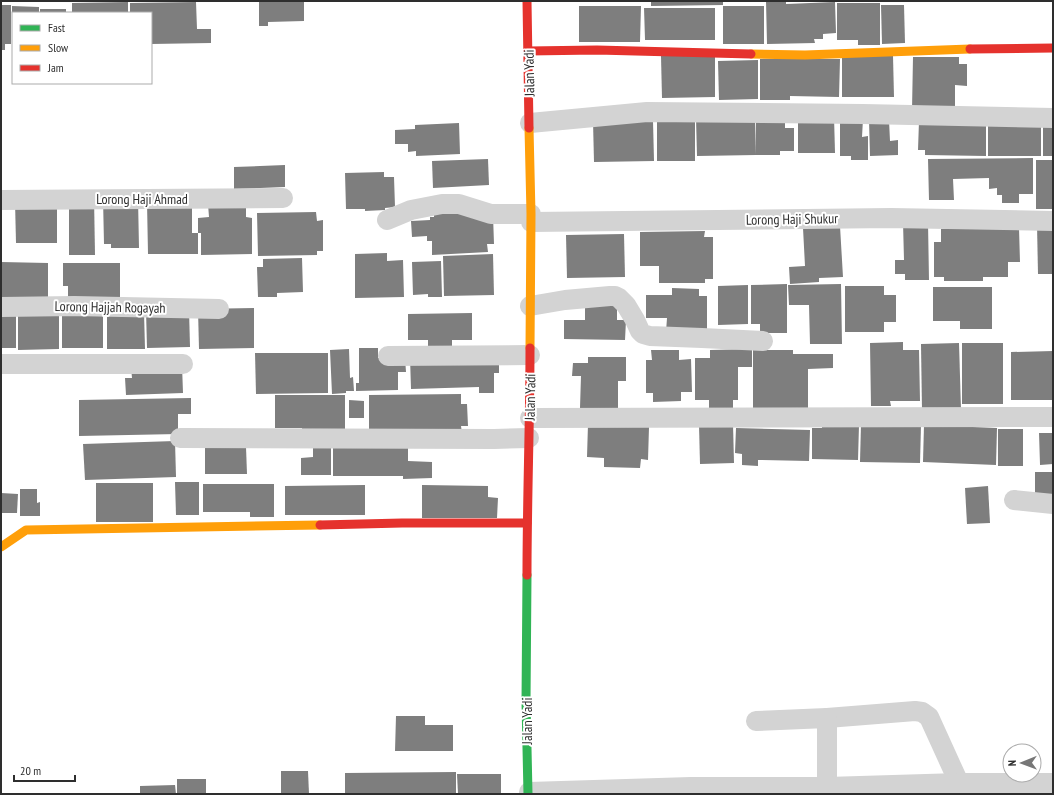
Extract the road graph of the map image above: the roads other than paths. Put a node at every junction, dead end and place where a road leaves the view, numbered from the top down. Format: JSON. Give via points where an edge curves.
{"nodes":[{"id":1,"x":527,"y":1,"type":"edge"},
{"id":2,"x":1053,"y":48,"type":"edge"},
{"id":3,"x":528,"y":51,"type":"junction"},
{"id":4,"x":1053,"y":118,"type":"edge"},
{"id":5,"x":530,"y":122,"type":"junction"},
{"id":6,"x":283,"y":198,"type":"dead end"},
{"id":7,"x":1,"y":200,"type":"edge"},
{"id":8,"x":531,"y":218,"type":"junction"},
{"id":9,"x":387,"y":220,"type":"dead end"},
{"id":10,"x":1053,"y":221,"type":"edge"},
{"id":11,"x":530,"y":306,"type":"junction"},
{"id":12,"x":1,"y":307,"type":"edge"},
{"id":13,"x":219,"y":309,"type":"dead end"},
{"id":14,"x":763,"y":341,"type":"dead end"},
{"id":15,"x":530,"y":355,"type":"junction"},
{"id":16,"x":388,"y":356,"type":"dead end"},
{"id":17,"x":1,"y":364,"type":"edge"},
{"id":18,"x":183,"y":364,"type":"dead end"},
{"id":19,"x":1053,"y":417,"type":"edge"},
{"id":20,"x":530,"y":418,"type":"junction"},
{"id":21,"x":180,"y":438,"type":"dead end"},
{"id":22,"x":529,"y":438,"type":"junction"},
{"id":23,"x":1014,"y":500,"type":"dead end"},
{"id":24,"x":1053,"y":504,"type":"edge"},
{"id":25,"x":527,"y":523,"type":"junction"},
{"id":26,"x":1,"y":547,"type":"edge"},
{"id":27,"x":827,"y":718,"type":"junction"},
{"id":28,"x":756,"y":721,"type":"dead end"},
{"id":29,"x":959,"y":783,"type":"junction"},
{"id":30,"x":1053,"y":783,"type":"edge"},
{"id":31,"x":827,"y":787,"type":"junction"},
{"id":32,"x":528,"y":793,"type":"edge"}],
"edges":[{"from":1,"to":3,"type":"street","name":"Jalan Yadi"},
{"from":2,"to":3,"type":"street","via":[[805,55],[604,50]]},
{"from":3,"to":5,"type":"street","name":"Jalan Yadi"},
{"from":4,"to":5,"type":"street","via":[[647,112]]},
{"from":5,"to":8,"type":"street","name":"Jalan Yadi"},
{"from":6,"to":7,"type":"street","name":"Lorong Haji Ahmad"},
{"from":8,"to":9,"type":"street","name":"Lorong Haji Shukur","via":[[491,214],[459,204],[442,204],[411,210]]},
{"from":8,"to":10,"type":"street","name":"Lorong Haji Shukur","via":[[891,218]]},
{"from":8,"to":11,"type":"street","name":"Jalan Yadi"},
{"from":11,"to":14,"type":"street","via":[[610,296],[623,302],[643,334]]},
{"from":11,"to":15,"type":"street","name":"Jalan Yadi"},
{"from":12,"to":13,"type":"street","name":"Lorong Hajjah Rogayah"},
{"from":15,"to":16,"type":"street"},
{"from":15,"to":20,"type":"street","name":"Jalan Yadi"},
{"from":17,"to":18,"type":"street"},
{"from":19,"to":20,"type":"street"},
{"from":20,"to":22,"type":"street","name":"Jalan Yadi"},
{"from":21,"to":22,"type":"street"},
{"from":22,"to":25,"type":"street","name":"Jalan Yadi"},
{"from":23,"to":24,"type":"street"},
{"from":25,"to":26,"type":"street","via":[[26,530]]},
{"from":25,"to":32,"type":"street","name":"Jalan Yadi"},
{"from":27,"to":28,"type":"street"},
{"from":27,"to":29,"type":"street","via":[[922,712],[929,717]]},
{"from":27,"to":31,"type":"street"},
{"from":29,"to":30,"type":"street","name":"Jalan Yadi"},
{"from":29,"to":31,"type":"street","name":"Jalan Yadi"},
{"from":31,"to":32,"type":"street","name":"Jalan Yadi","via":[[690,787]]}]}
